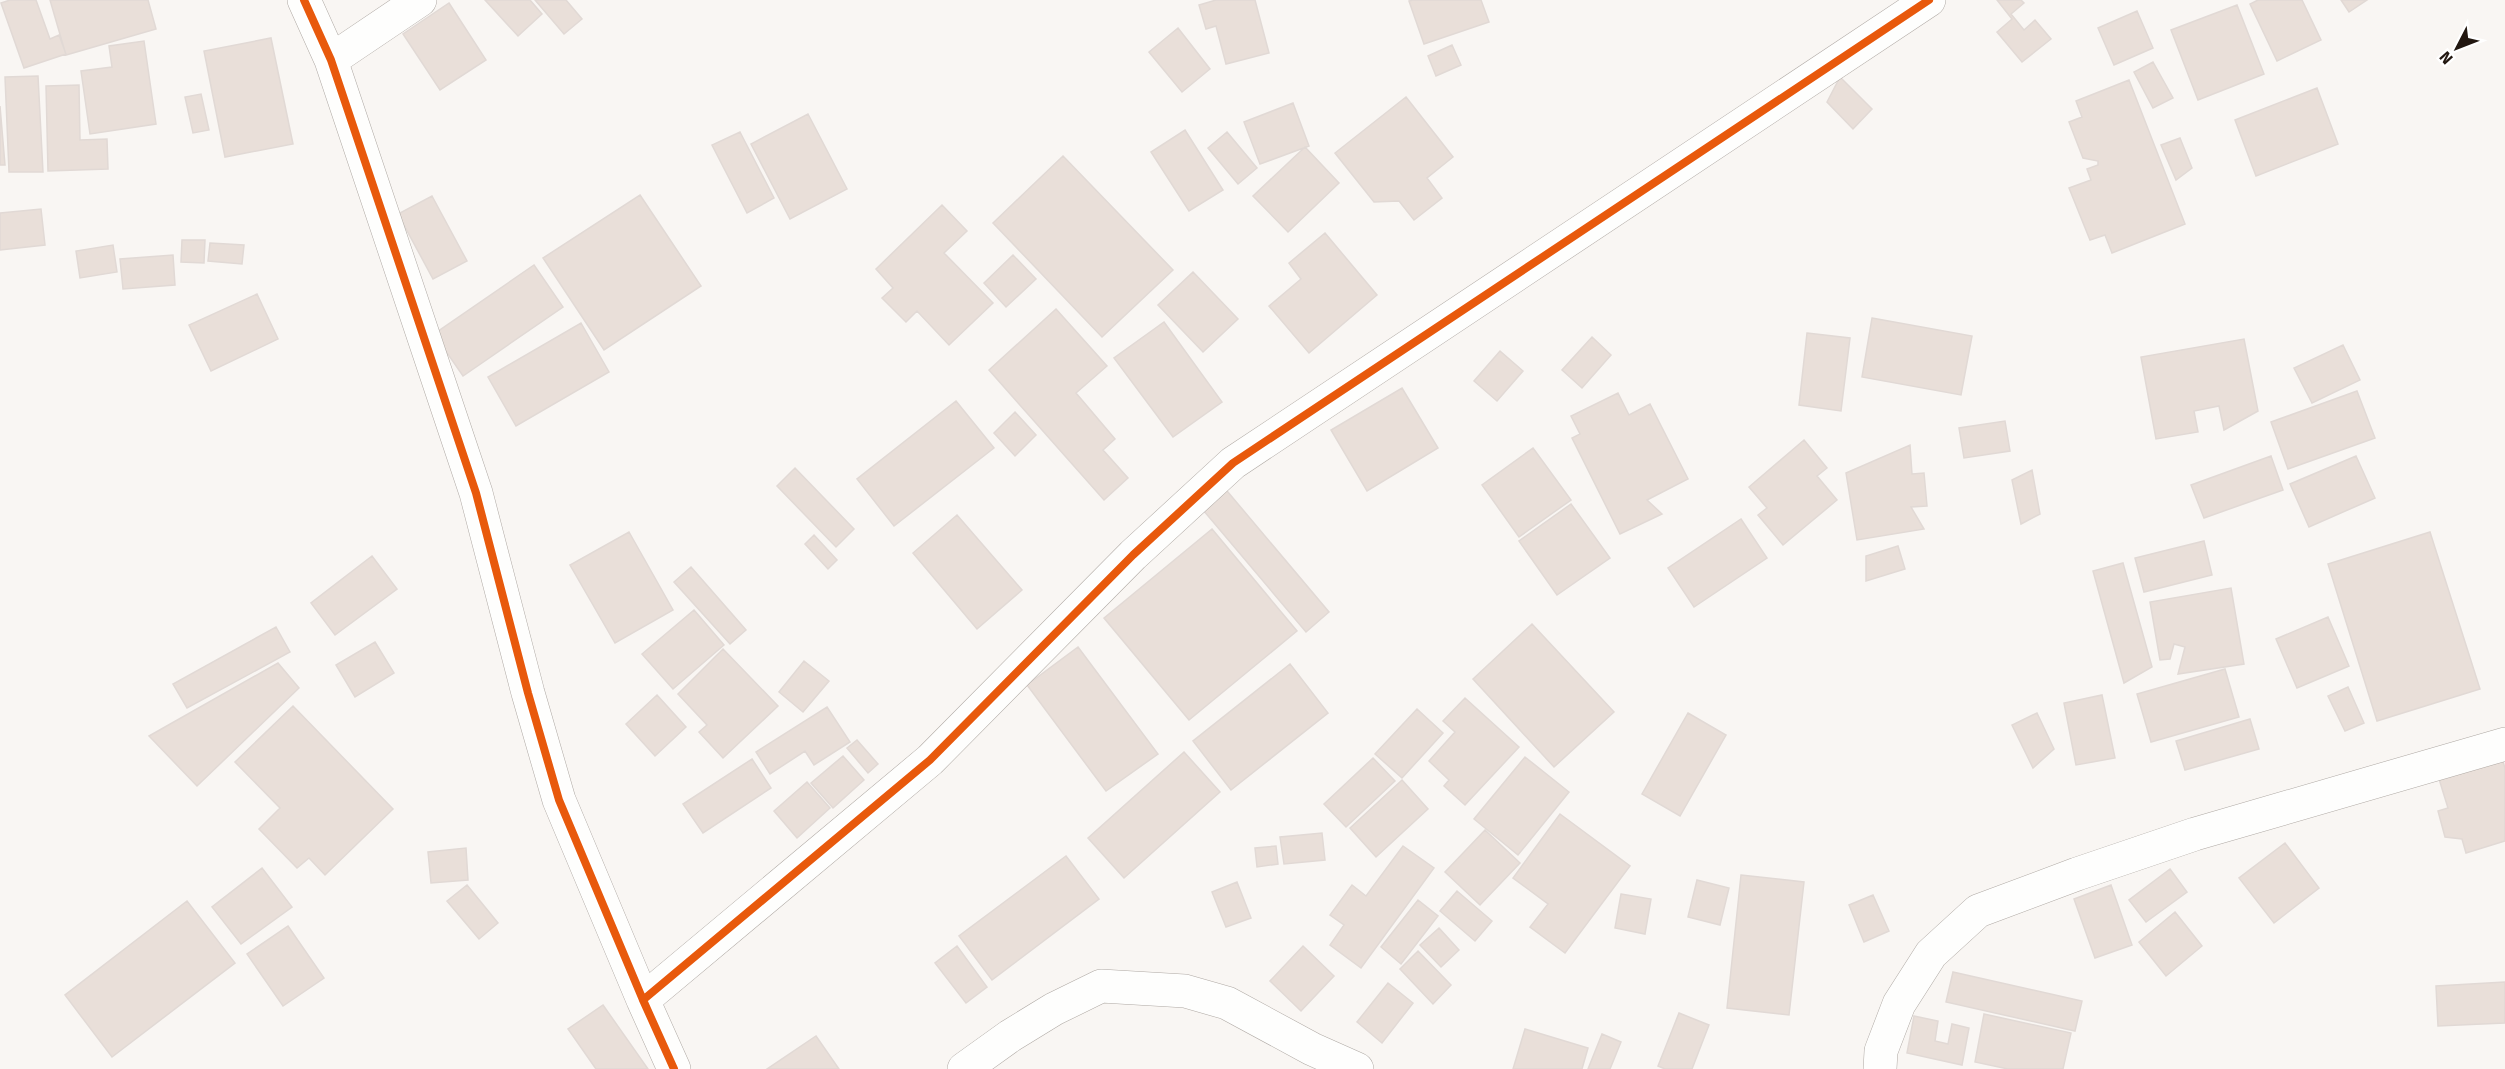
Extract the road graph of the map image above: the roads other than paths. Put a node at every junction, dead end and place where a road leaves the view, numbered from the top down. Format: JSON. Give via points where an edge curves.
{"nodes":[{"id":1,"x":304,"y":0,"type":"edge"},
{"id":2,"x":420,"y":0,"type":"edge"},
{"id":3,"x":1929,"y":0,"type":"edge"},
{"id":4,"x":331,"y":60,"type":"junction"},
{"id":5,"x":2505,"y":744,"type":"edge"},
{"id":6,"x":642,"y":1000,"type":"junction"},
{"id":7,"x":674,"y":1069,"type":"edge"},
{"id":8,"x":964,"y":1069,"type":"edge"},
{"id":9,"x":1357,"y":1069,"type":"edge"},
{"id":10,"x":1880,"y":1069,"type":"edge"}],
"edges":[{"from":1,"to":4,"type":"street"},
{"from":2,"to":4,"type":"street"},
{"from":3,"to":6,"type":"street","via":[[1233,463],[1133,555],[930,760]]},
{"from":4,"to":6,"type":"street","via":[[476,493],[559,800]]},
{"from":5,"to":10,"type":"street","via":[[2195,834],[1978,911],[1930,954],[1899,1004],[1881,1051]]},
{"from":6,"to":7,"type":"street"},
{"from":8,"to":9,"type":"street","via":[[1054,1009],[1101,986],[1185,991],[1227,1003]]}]}
